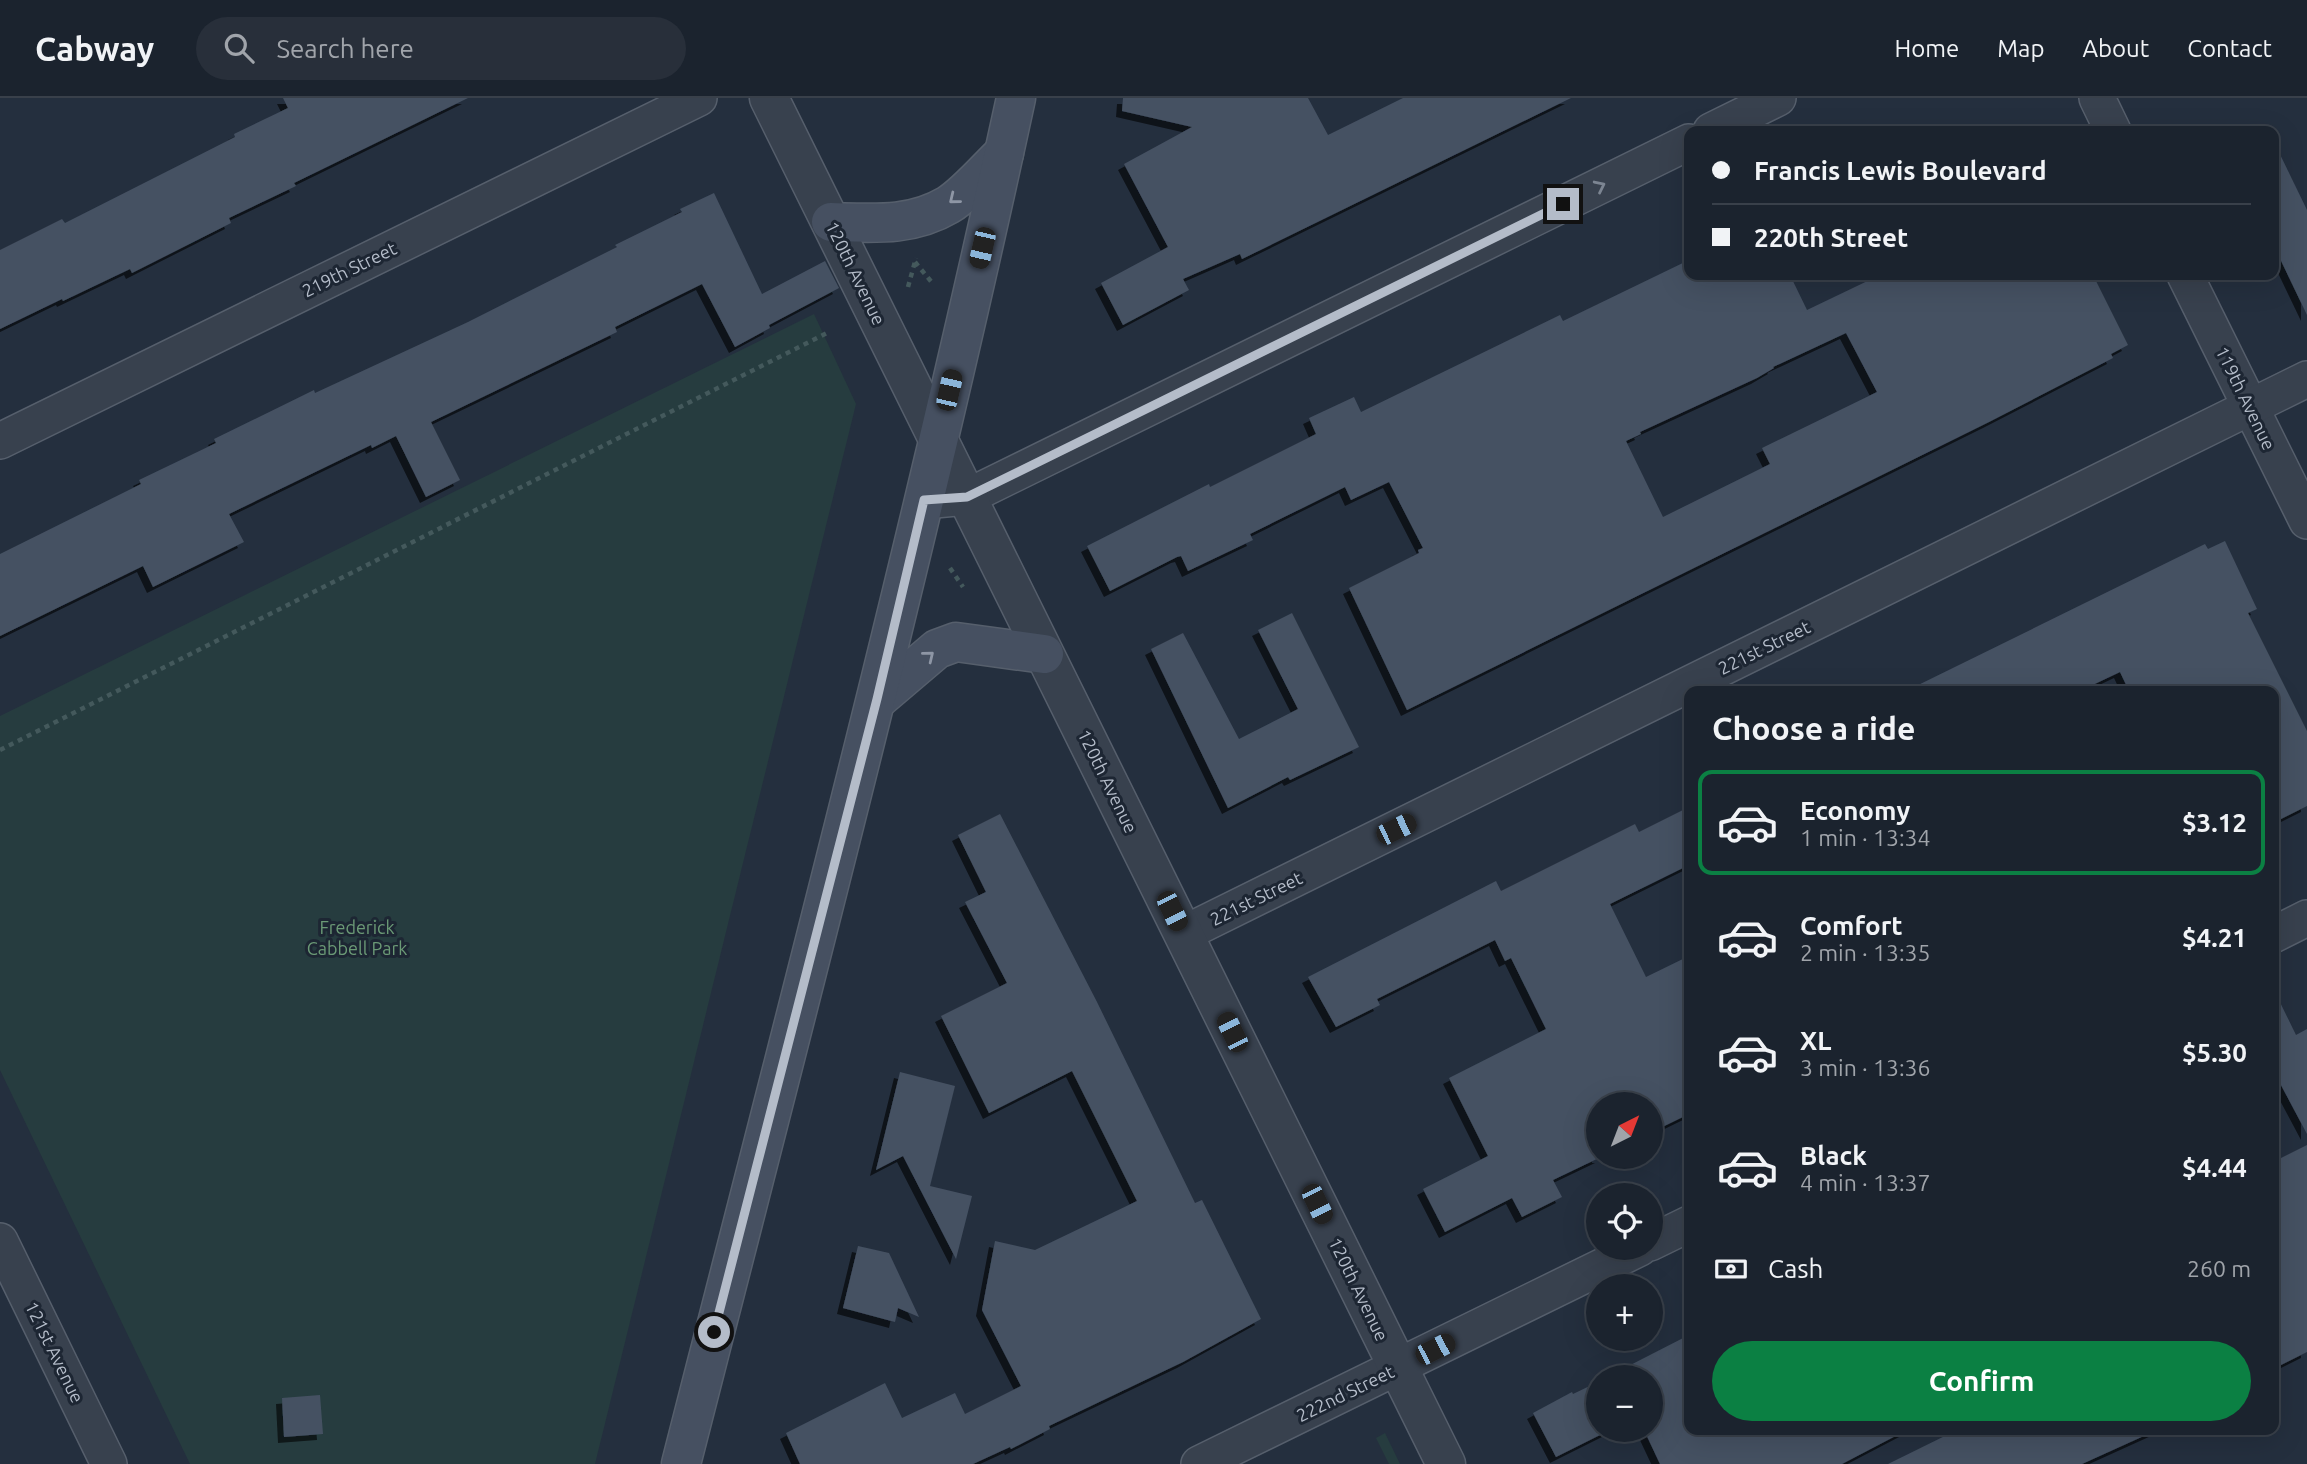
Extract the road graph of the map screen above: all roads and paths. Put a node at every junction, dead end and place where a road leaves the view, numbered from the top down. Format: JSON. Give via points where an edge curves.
{"nodes":[{"id":1,"x":699,"y":98,"type":"edge"},
{"id":2,"x":769,"y":98,"type":"edge"},
{"id":3,"x":1016,"y":98,"type":"edge"},
{"id":4,"x":1778,"y":98,"type":"edge"},
{"id":5,"x":2097,"y":98,"type":"edge"},
{"id":6,"x":1721,"y":126,"type":"edge"},
{"id":7,"x":2111,"y":126,"type":"edge"},
{"id":8,"x":1684,"y":144,"type":"edge"},
{"id":9,"x":1004,"y":153,"type":"junction"},
{"id":10,"x":831,"y":222,"type":"junction"},
{"id":11,"x":917,"y":252,"type":"dead end"},
{"id":12,"x":2187,"y":280,"type":"edge"},
{"id":13,"x":906,"y":293,"type":"dead end"},
{"id":14,"x":827,"y":333,"type":"dead end"},
{"id":15,"x":2307,"y":379,"type":"edge"},
{"id":16,"x":2250,"y":407,"type":"junction"},
{"id":17,"x":938,"y":437,"type":"junction"},
{"id":18,"x":0,"y":441,"type":"edge"},
{"id":19,"x":967,"y":497,"type":"junction"},
{"id":20,"x":924,"y":500,"type":"junction"},
{"id":21,"x":2307,"y":521,"type":"edge"},
{"id":22,"x":948,"y":566,"type":"dead end"},
{"id":23,"x":964,"y":588,"type":"dead end"},
{"id":24,"x":1044,"y":654,"type":"junction"},
{"id":25,"x":1686,"y":686,"type":"edge"},
{"id":26,"x":1684,"y":687,"type":"edge"},
{"id":27,"x":877,"y":699,"type":"junction"},
{"id":28,"x":0,"y":750,"type":"edge"},
{"id":29,"x":2307,"y":918,"type":"edge"},
{"id":30,"x":2279,"y":932,"type":"edge"},
{"id":31,"x":1184,"y":934,"type":"junction"},
{"id":32,"x":1684,"y":1226,"type":"edge"},
{"id":33,"x":1663,"y":1237,"type":"edge"},
{"id":34,"x":0,"y":1241,"type":"edge"},
{"id":35,"x":1616,"y":1260,"type":"edge"},
{"id":36,"x":1398,"y":1368,"type":"junction"},
{"id":37,"x":109,"y":1464,"type":"edge"},
{"id":38,"x":681,"y":1464,"type":"edge"},
{"id":39,"x":1199,"y":1464,"type":"edge"},
{"id":40,"x":1446,"y":1464,"type":"edge"}],
"edges":[{"from":1,"to":18,"type":"street","name":"219th Street"},
{"from":2,"to":10,"type":"street","name":"120th Avenue"},
{"from":3,"to":9,"type":"main road"},
{"from":4,"to":6,"type":"street"},
{"from":5,"to":7,"type":"street"},
{"from":19,"to":8,"type":"street","one_way":true},
{"from":9,"to":10,"type":"main road","one_way":true,"via":[[950,205],[922,217],[890,224]]},
{"from":9,"to":17,"type":"main road"},
{"from":10,"to":17,"type":"street","name":"120th Avenue"},
{"from":11,"to":13,"type":"path"},
{"from":12,"to":16,"type":"street","name":"119th Avenue"},
{"from":14,"to":28,"type":"path"},
{"from":15,"to":16,"type":"street","name":"221st Street"},
{"from":16,"to":21,"type":"street","name":"119th Avenue"},
{"from":16,"to":25,"type":"street","name":"221st Street"},
{"from":17,"to":19,"type":"street","name":"120th Avenue"},
{"from":17,"to":20,"type":"main road"},
{"from":19,"to":20,"type":"street"},
{"from":19,"to":24,"type":"street","name":"120th Avenue"},
{"from":20,"to":27,"type":"main road"},
{"from":22,"to":23,"type":"path"},
{"from":27,"to":24,"type":"main road","one_way":true,"via":[[937,649],[956,642]]},
{"from":24,"to":31,"type":"street","name":"120th Avenue"},
{"from":26,"to":31,"type":"street","name":"221st Street"},
{"from":27,"to":38,"type":"main road"},
{"from":29,"to":30,"type":"street"},
{"from":31,"to":36,"type":"street","name":"120th Avenue"},
{"from":32,"to":33,"type":"street"},
{"from":34,"to":37,"type":"street","name":"121st Avenue"},
{"from":35,"to":36,"type":"street","name":"222nd Street"},
{"from":36,"to":39,"type":"street","name":"222nd Street"},
{"from":36,"to":40,"type":"street","name":"120th Avenue"}]}
